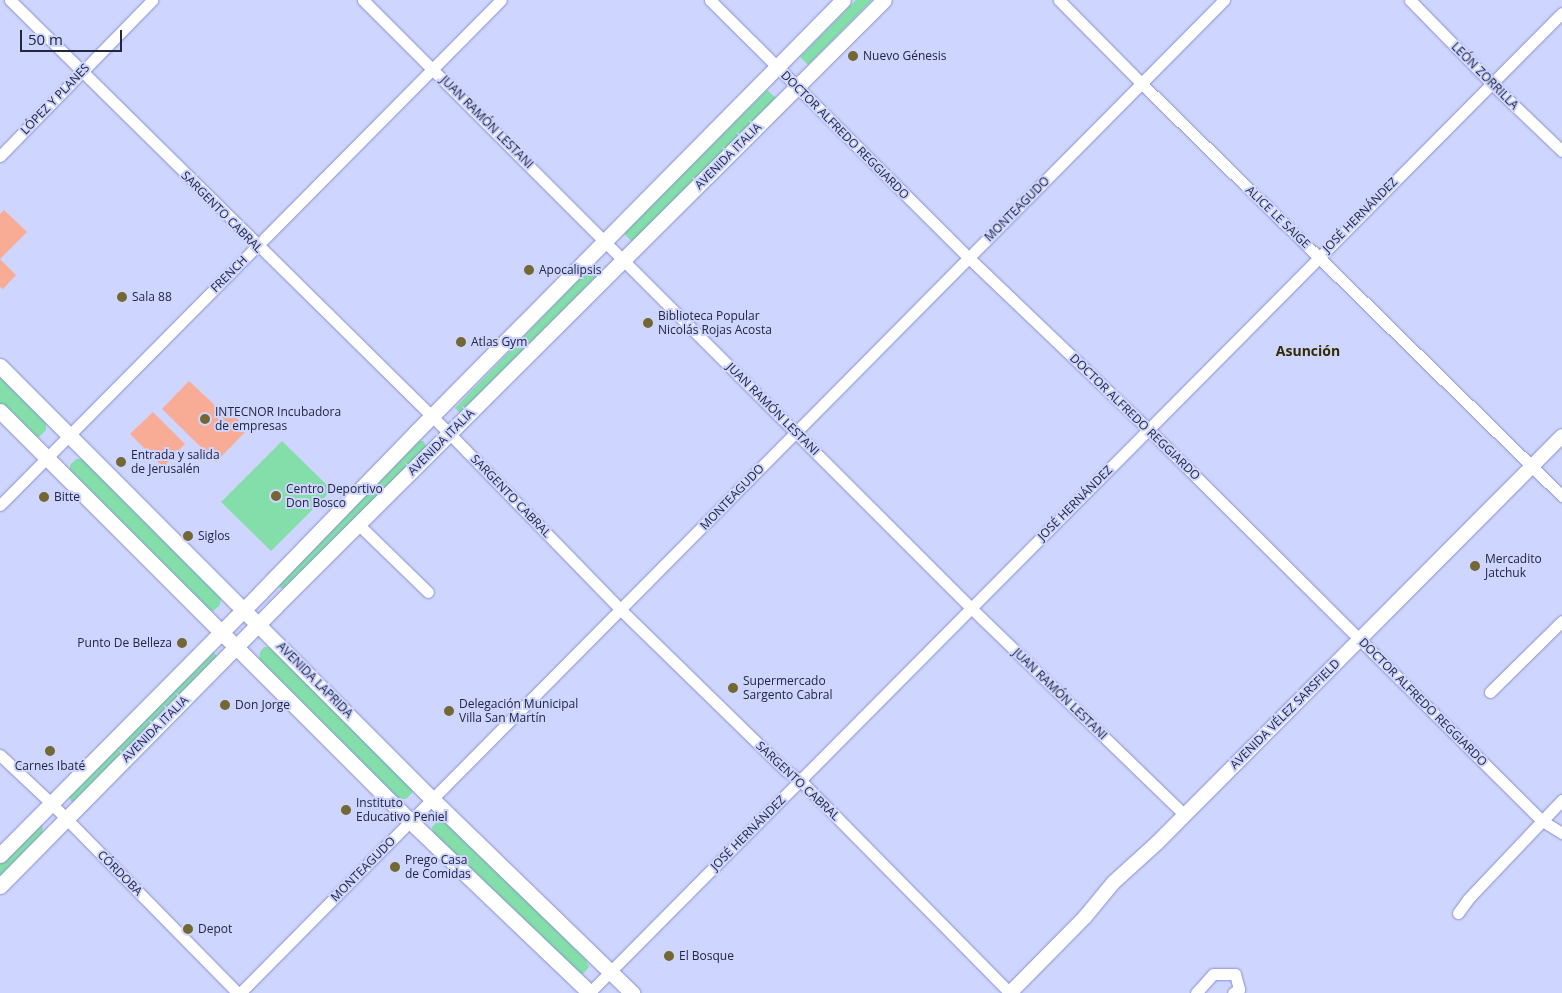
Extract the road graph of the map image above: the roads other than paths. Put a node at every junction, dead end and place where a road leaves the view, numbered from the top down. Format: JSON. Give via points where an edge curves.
{"nodes":[{"id":1,"x":10,"y":0,"type":"edge"},
{"id":2,"x":152,"y":0,"type":"edge"},
{"id":3,"x":363,"y":0,"type":"edge"},
{"id":4,"x":501,"y":0,"type":"edge"},
{"id":5,"x":710,"y":0,"type":"edge"},
{"id":6,"x":843,"y":0,"type":"edge"},
{"id":7,"x":884,"y":0,"type":"edge"},
{"id":8,"x":1059,"y":0,"type":"edge"},
{"id":9,"x":1224,"y":0,"type":"edge"},
{"id":10,"x":1410,"y":0,"type":"edge"},
{"id":11,"x":1562,"y":13,"type":"edge"},
{"id":12,"x":776,"y":66,"type":"junction"},
{"id":13,"x":433,"y":68,"type":"junction"},
{"id":14,"x":80,"y":72,"type":"junction"},
{"id":15,"x":1140,"y":83,"type":"junction"},
{"id":16,"x":1492,"y":83,"type":"junction"},
{"id":17,"x":797,"y":86,"type":"junction"},
{"id":18,"x":1562,"y":151,"type":"edge"},
{"id":19,"x":0,"y":156,"type":"edge"},
{"id":20,"x":604,"y":242,"type":"junction"},
{"id":21,"x":257,"y":246,"type":"junction"},
{"id":22,"x":1319,"y":257,"type":"junction"},
{"id":23,"x":969,"y":258,"type":"junction"},
{"id":24,"x":622,"y":261,"type":"junction"},
{"id":25,"x":0,"y":366,"type":"edge"},
{"id":26,"x":0,"y":411,"type":"edge"},
{"id":27,"x":431,"y":418,"type":"junction"},
{"id":28,"x":1148,"y":429,"type":"junction"},
{"id":29,"x":797,"y":431,"type":"junction"},
{"id":30,"x":68,"y":434,"type":"junction"},
{"id":31,"x":449,"y":434,"type":"junction"},
{"id":32,"x":1562,"y":436,"type":"edge"},
{"id":33,"x":47,"y":457,"type":"junction"},
{"id":34,"x":1532,"y":466,"type":"junction"},
{"id":35,"x":1562,"y":496,"type":"edge"},
{"id":36,"x":0,"y":505,"type":"edge"},
{"id":37,"x":359,"y":525,"type":"junction"},
{"id":38,"x":428,"y":592,"type":"dead end"},
{"id":39,"x":970,"y":607,"type":"junction"},
{"id":40,"x":244,"y":610,"type":"junction"},
{"id":41,"x":621,"y":610,"type":"junction"},
{"id":42,"x":1562,"y":621,"type":"edge"},
{"id":43,"x":260,"y":624,"type":"junction"},
{"id":44,"x":222,"y":631,"type":"junction"},
{"id":45,"x":1360,"y":638,"type":"junction"},
{"id":46,"x":237,"y":646,"type":"junction"},
{"id":47,"x":1490,"y":692,"type":"dead end"},
{"id":48,"x":0,"y":755,"type":"edge"},
{"id":49,"x":800,"y":780,"type":"junction"},
{"id":50,"x":432,"y":798,"type":"junction"},
{"id":51,"x":1562,"y":800,"type":"edge"},
{"id":52,"x":51,"y":803,"type":"junction"},
{"id":53,"x":1186,"y":814,"type":"junction"},
{"id":54,"x":66,"y":819,"type":"junction"},
{"id":55,"x":1541,"y":820,"type":"junction"},
{"id":56,"x":410,"y":821,"type":"junction"},
{"id":57,"x":1562,"y":833,"type":"edge"},
{"id":58,"x":0,"y":855,"type":"edge"},
{"id":59,"x":0,"y":886,"type":"edge"},
{"id":60,"x":1458,"y":913,"type":"dead end"},
{"id":61,"x":609,"y":971,"type":"junction"},
{"id":62,"x":1200,"y":992,"type":"edge"},
{"id":63,"x":239,"y":993,"type":"edge"},
{"id":64,"x":589,"y":993,"type":"edge"},
{"id":65,"x":632,"y":993,"type":"edge"},
{"id":66,"x":1010,"y":993,"type":"edge"},
{"id":67,"x":1234,"y":993,"type":"edge"}],
"edges":[{"from":1,"to":14,"type":"street","name":"SARGENTO CABRAL"},
{"from":2,"to":14,"type":"street","name":"LÓPEZ Y PLANES"},
{"from":3,"to":13,"type":"street","name":"JUAN RAMÓN LESTANI"},
{"from":4,"to":13,"type":"street","name":"FRENCH"},
{"from":5,"to":12,"type":"street","name":"DOCTOR ALFREDO REGGIARDO"},
{"from":6,"to":12,"type":"main road","name":"AVENIDA ITALIA"},
{"from":7,"to":17,"type":"main road","name":"AVENIDA ITALIA"},
{"from":8,"to":15,"type":"street","name":"ALICE LE SAIGE"},
{"from":9,"to":15,"type":"street","name":"MONTEAGUDO"},
{"from":10,"to":16,"type":"street","name":"LEÓN ZORRILLA"},
{"from":11,"to":16,"type":"street","name":"JOSÉ HERNÁNDEZ"},
{"from":12,"to":17,"type":"street","name":"DOCTOR ALFREDO REGGIARDO"},
{"from":12,"to":20,"type":"main road","name":"AVENIDA ITALIA"},
{"from":13,"to":20,"type":"street","name":"JUAN RAMÓN LESTANI"},
{"from":13,"to":21,"type":"street","name":"FRENCH"},
{"from":14,"to":19,"type":"street","name":"LÓPEZ Y PLANES"},
{"from":14,"to":21,"type":"street","name":"SARGENTO CABRAL"},
{"from":15,"to":22,"type":"street","name":"ALICE LE SAIGE"},
{"from":15,"to":23,"type":"street","name":"MONTEAGUDO"},
{"from":16,"to":18,"type":"street","name":"LEÓN ZORRILLA"},
{"from":16,"to":22,"type":"street","name":"JOSÉ HERNÁNDEZ"},
{"from":17,"to":23,"type":"street","name":"DOCTOR ALFREDO REGGIARDO"},
{"from":17,"to":24,"type":"main road","name":"AVENIDA ITALIA"},
{"from":20,"to":24,"type":"street","name":"JUAN RAMÓN LESTANI"},
{"from":20,"to":27,"type":"main road","name":"AVENIDA ITALIA"},
{"from":21,"to":27,"type":"street","name":"SARGENTO CABRAL"},
{"from":21,"to":30,"type":"street","name":"FRENCH"},
{"from":22,"to":28,"type":"street","name":"JOSÉ HERNÁNDEZ"},
{"from":22,"to":34,"type":"street","name":"ALICE LE SAIGE"},
{"from":23,"to":28,"type":"street","name":"DOCTOR ALFREDO REGGIARDO"},
{"from":23,"to":29,"type":"street","name":"MONTEAGUDO"},
{"from":24,"to":29,"type":"street","name":"JUAN RAMÓN LESTANI"},
{"from":24,"to":31,"type":"main road","name":"AVENIDA ITALIA"},
{"from":25,"to":30,"type":"main road","name":"AVENIDA LAPRIDA"},
{"from":26,"to":33,"type":"main road"},
{"from":27,"to":31,"type":"street","name":"SARGENTO CABRAL"},
{"from":27,"to":40,"type":"main road","name":"AVENIDA ITALIA"},
{"from":28,"to":39,"type":"street","name":"JOSÉ HERNÁNDEZ"},
{"from":28,"to":45,"type":"street","name":"DOCTOR ALFREDO REGGIARDO"},
{"from":29,"to":39,"type":"street","name":"JUAN RAMÓN LESTANI"},
{"from":29,"to":41,"type":"street","name":"MONTEAGUDO"},
{"from":30,"to":33,"type":"street","name":"FRENCH"},
{"from":30,"to":40,"type":"main road","name":"AVENIDA LAPRIDA"},
{"from":31,"to":37,"type":"main road","name":"AVENIDA ITALIA"},
{"from":31,"to":41,"type":"street","name":"SARGENTO CABRAL"},
{"from":32,"to":34,"type":"street","name":"AVENIDA VÉLEZ SARSFIELD"},
{"from":33,"to":36,"type":"street","name":"FRENCH"},
{"from":33,"to":44,"type":"main road"},
{"from":34,"to":35,"type":"street","name":"ALICE LE SAIGE"},
{"from":34,"to":45,"type":"street","name":"AVENIDA VÉLEZ SARSFIELD"},
{"from":37,"to":38,"type":"street"},
{"from":37,"to":43,"type":"main road","name":"AVENIDA ITALIA"},
{"from":39,"to":49,"type":"street","name":"JOSÉ HERNÁNDEZ"},
{"from":39,"to":53,"type":"street","name":"JUAN RAMÓN LESTANI"},
{"from":40,"to":43,"type":"main road","name":"AVENIDA LAPRIDA"},
{"from":40,"to":44,"type":"main road","name":"AVENIDA ITALIA"},
{"from":41,"to":49,"type":"street","name":"SARGENTO CABRAL","via":[[785,770]]},
{"from":41,"to":50,"type":"street","name":"MONTEAGUDO"},
{"from":42,"to":47,"type":"street"},
{"from":43,"to":46,"type":"main road","name":"AVENIDA ITALIA"},
{"from":43,"to":50,"type":"main road","name":"AVENIDA LAPRIDA"},
{"from":44,"to":46,"type":"main road"},
{"from":44,"to":52,"type":"main road","name":"AVENIDA ITALIA"},
{"from":45,"to":53,"type":"street","name":"AVENIDA VÉLEZ SARSFIELD"},
{"from":45,"to":55,"type":"street","name":"DOCTOR ALFREDO REGGIARDO"},
{"from":46,"to":54,"type":"main road","name":"AVENIDA ITALIA"},
{"from":46,"to":56,"type":"main road"},
{"from":48,"to":52,"type":"street","name":"CÓRDOBA"},
{"from":49,"to":61,"type":"street","name":"JOSÉ HERNÁNDEZ"},
{"from":49,"to":66,"type":"street","name":"SARGENTO CABRAL"},
{"from":50,"to":56,"type":"street","name":"MONTEAGUDO"},
{"from":50,"to":61,"type":"main road","name":"AVENIDA LAPRIDA"},
{"from":51,"to":55,"type":"street"},
{"from":52,"to":54,"type":"street","name":"CÓRDOBA"},
{"from":52,"to":58,"type":"main road","name":"AVENIDA ITALIA"},
{"from":53,"to":66,"type":"street","name":"AVENIDA VÉLEZ SARSFIELD","via":[[1114,882]]},
{"from":54,"to":59,"type":"main road","name":"AVENIDA ITALIA"},
{"from":54,"to":63,"type":"street","name":"CÓRDOBA"},
{"from":55,"to":57,"type":"street","name":"DOCTOR ALFREDO REGGIARDO"},
{"from":55,"to":60,"type":"street"},
{"from":56,"to":63,"type":"street","name":"MONTEAGUDO"},
{"from":56,"to":64,"type":"main road"},
{"from":61,"to":64,"type":"street","name":"JOSÉ HERNÁNDEZ"},
{"from":61,"to":65,"type":"main road","name":"AVENIDA LAPRIDA"},
{"from":62,"to":67,"type":"street","via":[[1213,974],[1234,974],[1239,989]]}]}
